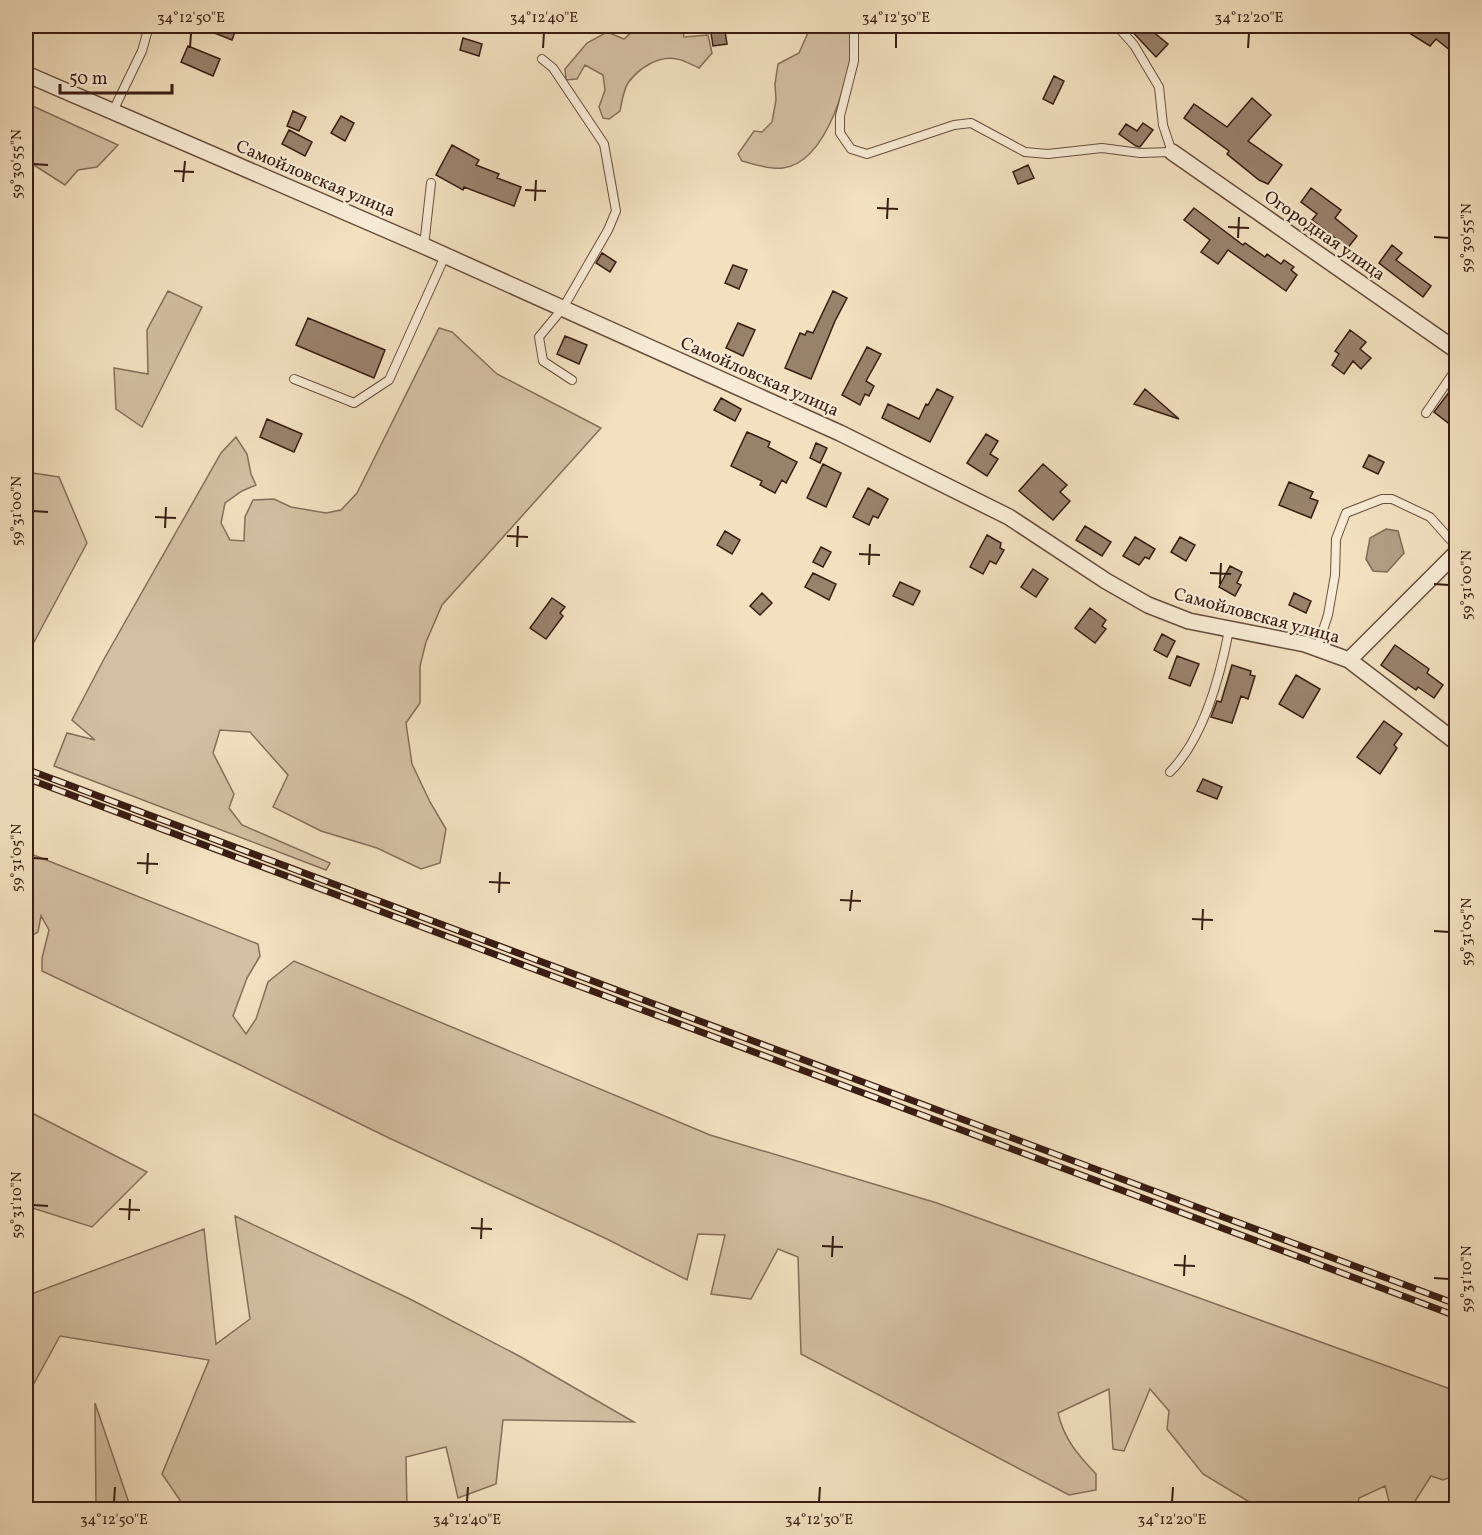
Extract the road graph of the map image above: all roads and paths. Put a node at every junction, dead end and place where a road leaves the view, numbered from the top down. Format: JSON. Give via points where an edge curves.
{"nodes":[{"id":1,"x":149,"y":26,"type":"edge"},
{"id":2,"x":854,"y":26,"type":"edge"},
{"id":3,"x":1118,"y":26,"type":"edge"},
{"id":4,"x":542,"y":59,"type":"dead end"},
{"id":5,"x":26,"y":74,"type":"edge"},
{"id":6,"x":112,"y":111,"type":"junction"},
{"id":7,"x":1172,"y":152,"type":"junction"},
{"id":8,"x":431,"y":183,"type":"dead end"},
{"id":9,"x":424,"y":246,"type":"junction"},
{"id":10,"x":446,"y":256,"type":"junction"},
{"id":11,"x":563,"y":308,"type":"junction"},
{"id":12,"x":1456,"y":350,"type":"edge"},
{"id":13,"x":1456,"y":369,"type":"edge"},
{"id":14,"x":294,"y":379,"type":"dead end"},
{"id":15,"x":572,"y":380,"type":"dead end"},
{"id":16,"x":1426,"y":413,"type":"dead end"},
{"id":17,"x":1456,"y":546,"type":"edge"},
{"id":18,"x":1456,"y":553,"type":"edge"},
{"id":19,"x":1229,"y":630,"type":"junction"},
{"id":20,"x":1317,"y":648,"type":"junction"},
{"id":21,"x":1349,"y":660,"type":"junction"},
{"id":22,"x":1456,"y":742,"type":"edge"},
{"id":23,"x":1170,"y":772,"type":"dead end"}],
"edges":[{"from":1,"to":6,"type":"lane","via":[[142,51]]},
{"from":2,"to":7,"type":"lane","via":[[854,61],[840,116],[840,133],[851,149],[867,154],[971,123],[1024,152],[1048,154],[1102,148]]},
{"from":3,"to":7,"type":"lane","via":[[1159,87],[1163,125]]},
{"from":4,"to":11,"type":"lane","via":[[553,68],[604,144],[616,211]]},
{"from":5,"to":6,"type":"street","name":"Самойловская улица"},
{"from":6,"to":9,"type":"street","name":"Самойловская улица"},
{"from":7,"to":12,"type":"street","name":"Огородная улица"},
{"from":8,"to":9,"type":"lane"},
{"from":9,"to":10,"type":"street","name":"Самойловская улица"},
{"from":10,"to":11,"type":"street","name":"Самойловская улица"},
{"from":10,"to":14,"type":"lane","via":[[389,380],[354,403]]},
{"from":11,"to":15,"type":"lane","via":[[539,337],[543,361]]},
{"from":11,"to":19,"type":"street","name":"Самойловская улица","via":[[840,433],[999,512],[1148,605],[1189,621]]},
{"from":13,"to":16,"type":"lane"},
{"from":17,"to":20,"type":"lane","via":[[1430,517],[1392,499],[1346,513],[1336,539],[1335,575]]},
{"from":18,"to":21,"type":"street"},
{"from":19,"to":20,"type":"street","name":"Самойловская улица"},
{"from":19,"to":23,"type":"lane","via":[[1208,705],[1185,757]]},
{"from":20,"to":21,"type":"street","name":"Самойловская улица"},
{"from":21,"to":22,"type":"street","name":"Самойловская улица"}]}
